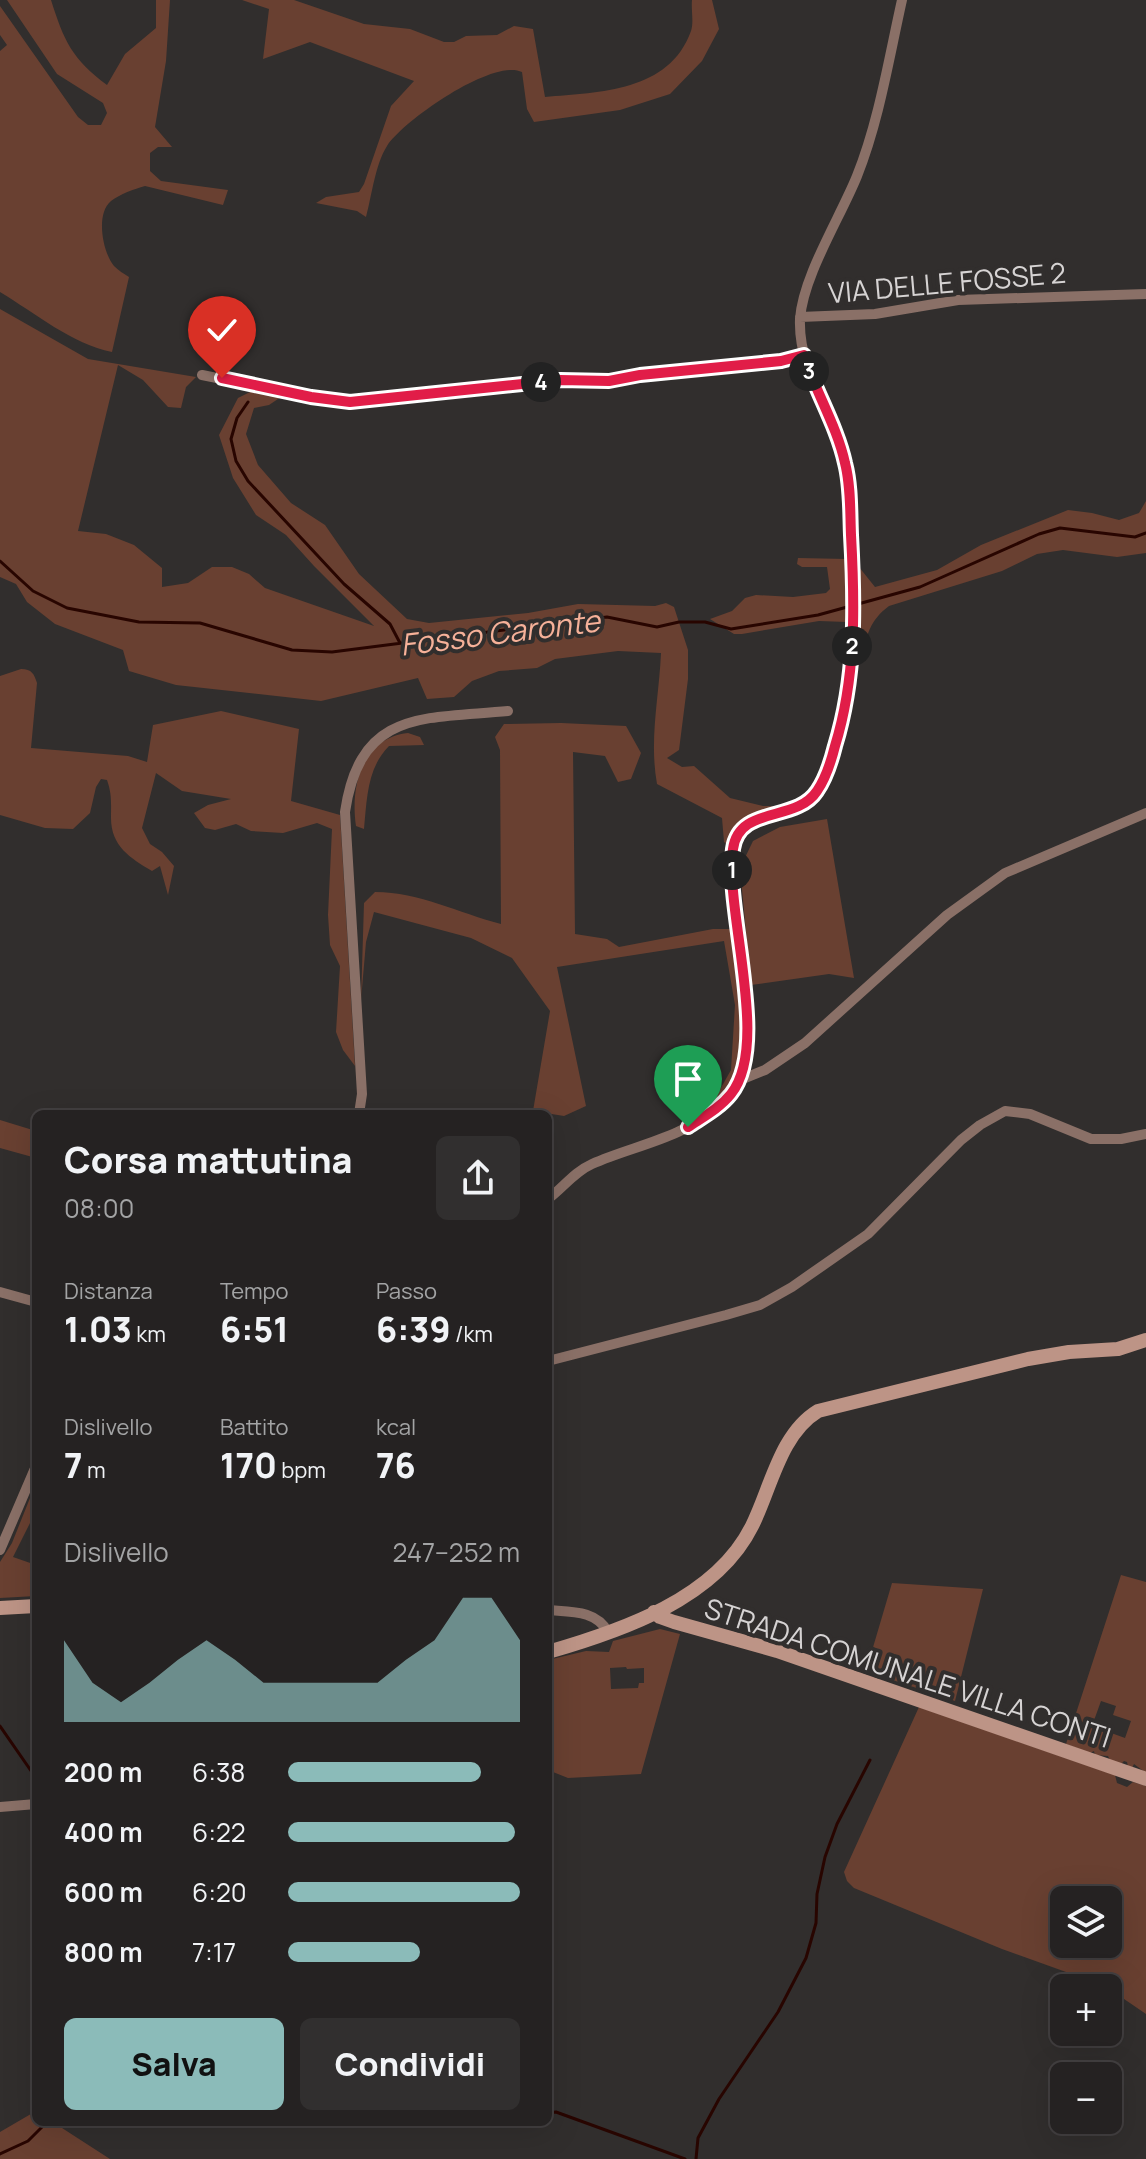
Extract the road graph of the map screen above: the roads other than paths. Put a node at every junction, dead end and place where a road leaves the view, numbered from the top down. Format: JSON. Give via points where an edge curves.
{"nodes":[{"id":1,"x":902,"y":0,"type":"edge"},
{"id":2,"x":1146,"y":294,"type":"edge"},
{"id":3,"x":800,"y":317,"type":"junction"},
{"id":4,"x":804,"y":355,"type":"junction"},
{"id":5,"x":202,"y":375,"type":"dead end"},
{"id":6,"x":508,"y":711,"type":"dead end"},
{"id":7,"x":1146,"y":813,"type":"edge"},
{"id":8,"x":740,"y":1080,"type":"junction"},
{"id":9,"x":360,"y":1110,"type":"edge"},
{"id":10,"x":1146,"y":1134,"type":"edge"},
{"id":11,"x":552,"y":1195,"type":"edge"},
{"id":12,"x":0,"y":1292,"type":"edge"},
{"id":13,"x":32,"y":1301,"type":"edge"},
{"id":14,"x":1146,"y":1340,"type":"edge"},
{"id":15,"x":552,"y":1360,"type":"edge"},
{"id":16,"x":32,"y":1475,"type":"edge"},
{"id":17,"x":0,"y":1550,"type":"edge"},
{"id":18,"x":32,"y":1606,"type":"edge"},
{"id":19,"x":0,"y":1608,"type":"edge"},
{"id":20,"x":552,"y":1611,"type":"edge"},
{"id":21,"x":654,"y":1612,"type":"junction"},
{"id":22,"x":608,"y":1632,"type":"junction"},
{"id":23,"x":552,"y":1651,"type":"edge"},
{"id":24,"x":1146,"y":1779,"type":"edge"},
{"id":25,"x":32,"y":1804,"type":"edge"},
{"id":26,"x":0,"y":1807,"type":"edge"}],
"edges":[{"from":1,"to":3,"type":"street","via":[[866,148]]},
{"from":2,"to":3,"type":"street","name":"VIA DELLE FOSSE 2","via":[[958,300],[875,314]]},
{"from":3,"to":4,"type":"street"},
{"from":4,"to":5,"type":"street","via":[[609,381],[560,380],[350,402]]},
{"from":4,"to":8,"type":"street","via":[[845,463],[852,577],[850,682],[820,788],[800,808],[755,819],[735,839],[732,872],[746,1028]]},
{"from":6,"to":9,"type":"street","via":[[438,718],[384,732],[355,770],[345,812]]},
{"from":7,"to":8,"type":"street","via":[[1005,873],[947,915],[805,1043]]},
{"from":8,"to":11,"type":"street","via":[[716,1109],[688,1127],[590,1165]]},
{"from":10,"to":15,"type":"street","via":[[1091,1139],[1030,1114],[1005,1111],[961,1140],[868,1234],[771,1299]]},
{"from":12,"to":13,"type":"street"},
{"from":14,"to":21,"type":"main road","via":[[1118,1349],[1028,1359],[818,1411],[793,1433],[751,1528],[731,1557],[701,1585]]},
{"from":16,"to":17,"type":"street"},
{"from":18,"to":19,"type":"main road"},
{"from":20,"to":22,"type":"street","via":[[593,1616]]},
{"from":21,"to":22,"type":"main road"},
{"from":21,"to":24,"type":"main road","name":"STRADA COMUNALE VILLA CONTI"},
{"from":22,"to":23,"type":"main road"},
{"from":25,"to":26,"type":"street"}]}
